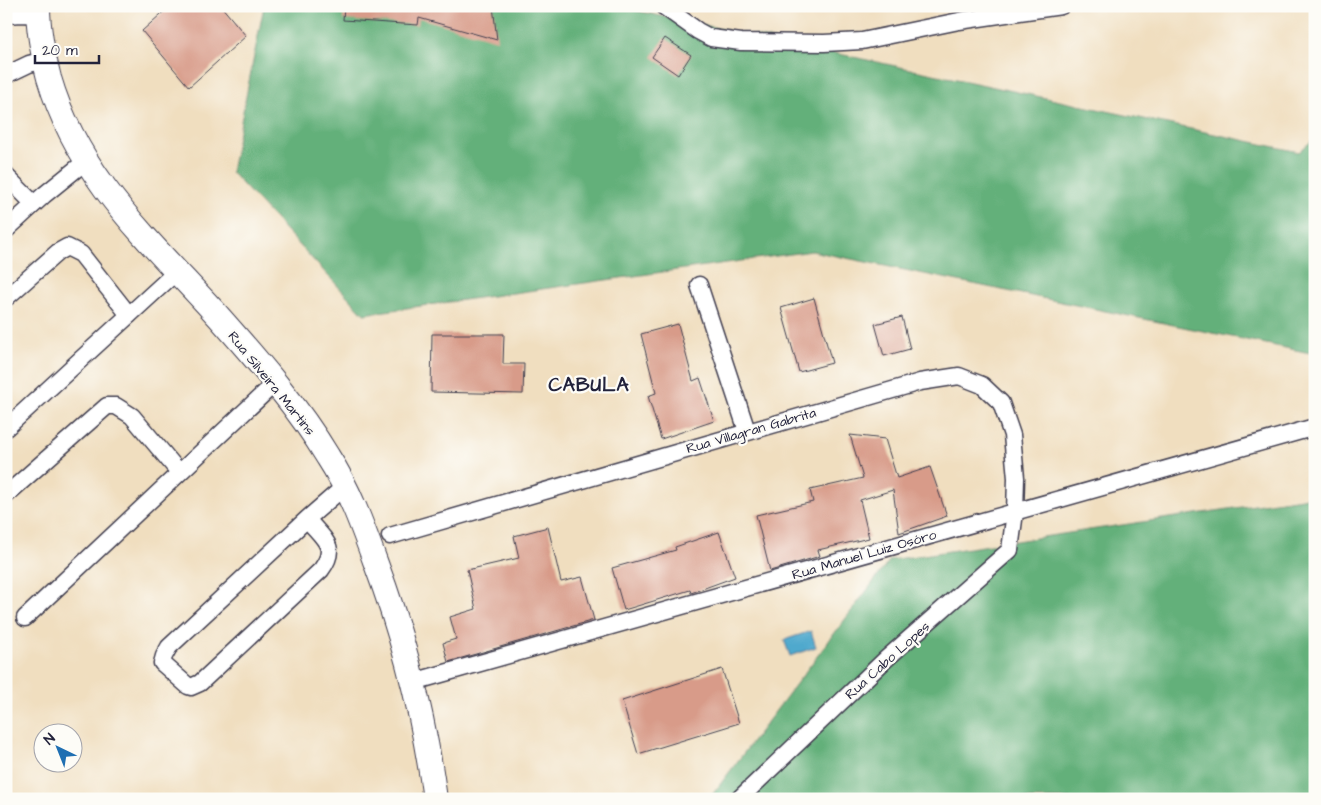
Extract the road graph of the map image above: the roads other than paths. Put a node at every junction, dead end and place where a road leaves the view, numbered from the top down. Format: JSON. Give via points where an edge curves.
{"nodes":[{"id":1,"x":662,"y":6,"type":"edge"},
{"id":2,"x":1061,"y":6,"type":"edge"},
{"id":3,"x":38,"y":11,"type":"edge"},
{"id":4,"x":6,"y":15,"type":"edge"},
{"id":5,"x":44,"y":60,"type":"junction"},
{"id":6,"x":6,"y":75,"type":"edge"},
{"id":7,"x":86,"y":161,"type":"junction"},
{"id":8,"x":6,"y":176,"type":"edge"},
{"id":9,"x":34,"y":204,"type":"junction"},
{"id":10,"x":6,"y":230,"type":"edge"},
{"id":11,"x":176,"y":272,"type":"junction"},
{"id":12,"x":700,"y":285,"type":"dead end"},
{"id":13,"x":6,"y":298,"type":"edge"},
{"id":14,"x":129,"y":315,"type":"junction"},
{"id":15,"x":275,"y":383,"type":"junction"},
{"id":16,"x":1315,"y":427,"type":"edge"},
{"id":17,"x":6,"y":428,"type":"edge"},
{"id":18,"x":747,"y":432,"type":"junction"},
{"id":19,"x":179,"y":472,"type":"junction"},
{"id":20,"x":345,"y":486,"type":"junction"},
{"id":21,"x":6,"y":495,"type":"edge"},
{"id":22,"x":1016,"y":512,"type":"junction"},
{"id":23,"x":307,"y":519,"type":"junction"},
{"id":24,"x":390,"y":536,"type":"dead end"},
{"id":25,"x":25,"y":618,"type":"dead end"},
{"id":26,"x":413,"y":682,"type":"junction"},
{"id":27,"x":435,"y":799,"type":"edge"},
{"id":28,"x":739,"y":799,"type":"edge"}],
"edges":[{"from":1,"to":2,"type":"street","via":[[711,38],[741,42],[824,43],[862,41],[959,21]]},
{"from":3,"to":4,"type":"street"},
{"from":3,"to":5,"type":"main road","name":"Rua Silveira Martins"},
{"from":5,"to":6,"type":"street"},
{"from":5,"to":7,"type":"main road","name":"Rua Silveira Martins","via":[[55,97]]},
{"from":7,"to":9,"type":"street"},
{"from":7,"to":11,"type":"main road","name":"Rua Silveira Martins","via":[[112,199]]},
{"from":8,"to":9,"type":"street"},
{"from":9,"to":10,"type":"street"},
{"from":11,"to":14,"type":"street"},
{"from":11,"to":15,"type":"main road","name":"Rua Silveira Martins"},
{"from":12,"to":18,"type":"street"},
{"from":13,"to":14,"type":"street","via":[[67,247],[81,254]]},
{"from":14,"to":17,"type":"street"},
{"from":15,"to":19,"type":"street"},
{"from":15,"to":20,"type":"main road","name":"Rua Silveira Martins","via":[[306,423]]},
{"from":16,"to":22,"type":"street","name":"Rua Manuel Luiz Osóro"},
{"from":18,"to":22,"type":"street","name":"Rua Villagran Gabrita","via":[[920,382],[959,376],[982,385],[1001,403],[1012,435]]},
{"from":18,"to":24,"type":"street","name":"Rua Villagran Gabrita"},
{"from":19,"to":21,"type":"street","via":[[132,416],[116,406],[107,406]]},
{"from":19,"to":25,"type":"street"},
{"from":20,"to":23,"type":"street"},
{"from":20,"to":26,"type":"main road","name":"Rua Silveira Martins","via":[[387,592]]},
{"from":22,"to":26,"type":"street","name":"Rua Manuel Luiz Osóro"},
{"from":22,"to":28,"type":"street","name":"Rua Cabo Lopes","via":[[1010,550],[886,659]]},
{"from":23,"to":23,"type":"street","via":[[166,651],[162,663],[188,686],[200,683],[327,562],[329,546]]},
{"from":26,"to":27,"type":"main road","name":"Rua Silveira Martins"}]}
